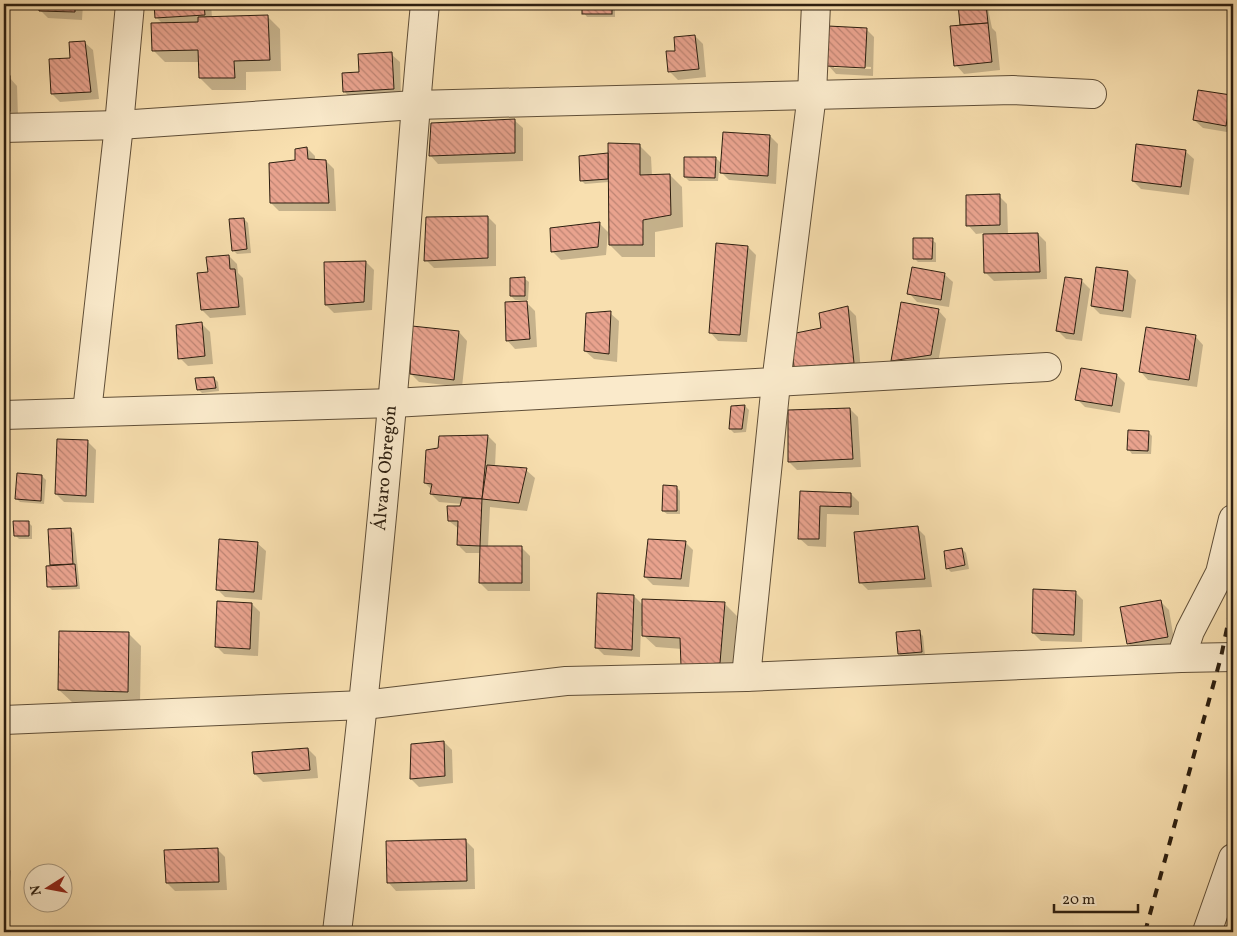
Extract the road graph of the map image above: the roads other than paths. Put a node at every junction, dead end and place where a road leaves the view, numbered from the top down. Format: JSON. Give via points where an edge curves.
{"nodes":[{"id":1,"x":130,"y":4,"type":"edge"},
{"id":2,"x":426,"y":4,"type":"edge"},
{"id":3,"x":816,"y":4,"type":"edge"},
{"id":4,"x":812,"y":94,"type":"junction"},
{"id":5,"x":1092,"y":94,"type":"dead end"},
{"id":6,"x":415,"y":105,"type":"junction"},
{"id":7,"x":119,"y":125,"type":"junction"},
{"id":8,"x":4,"y":128,"type":"edge"},
{"id":9,"x":1047,"y":367,"type":"dead end"},
{"id":10,"x":776,"y":383,"type":"junction"},
{"id":11,"x":392,"y":404,"type":"junction"},
{"id":12,"x":87,"y":412,"type":"junction"},
{"id":13,"x":4,"y":415,"type":"edge"},
{"id":14,"x":1233,"y":518,"type":"edge"},
{"id":15,"x":1227,"y":575,"type":"edge"},
{"id":16,"x":1233,"y":657,"type":"edge"},
{"id":17,"x":1181,"y":658,"type":"junction"},
{"id":18,"x":746,"y":677,"type":"junction"},
{"id":19,"x":364,"y":705,"type":"junction"},
{"id":20,"x":4,"y":720,"type":"edge"},
{"id":21,"x":1233,"y":858,"type":"edge"},
{"id":22,"x":337,"y":932,"type":"edge"},
{"id":23,"x":1207,"y":932,"type":"edge"}],
"edges":[{"from":1,"to":7,"type":"street"},
{"from":2,"to":6,"type":"street","name":"Álvaro Obregón"},
{"from":3,"to":4,"type":"street"},
{"from":4,"to":5,"type":"street","via":[[1013,90]]},
{"from":4,"to":6,"type":"street"},
{"from":4,"to":10,"type":"street"},
{"from":6,"to":7,"type":"street"},
{"from":6,"to":11,"type":"street","name":"Álvaro Obregón"},
{"from":7,"to":8,"type":"street"},
{"from":7,"to":12,"type":"street"},
{"from":9,"to":10,"type":"street"},
{"from":10,"to":11,"type":"street"},
{"from":10,"to":18,"type":"street"},
{"from":11,"to":12,"type":"street"},
{"from":11,"to":19,"type":"street","name":"Álvaro Obregón"},
{"from":12,"to":13,"type":"street"},
{"from":14,"to":15,"type":"street"},
{"from":15,"to":17,"type":"street","via":[[1190,631]]},
{"from":16,"to":17,"type":"street"},
{"from":17,"to":18,"type":"street"},
{"from":18,"to":19,"type":"street","via":[[566,681]]},
{"from":19,"to":20,"type":"street"},
{"from":19,"to":22,"type":"street","name":"Álvaro Obregón"},
{"from":21,"to":23,"type":"street"}]}
